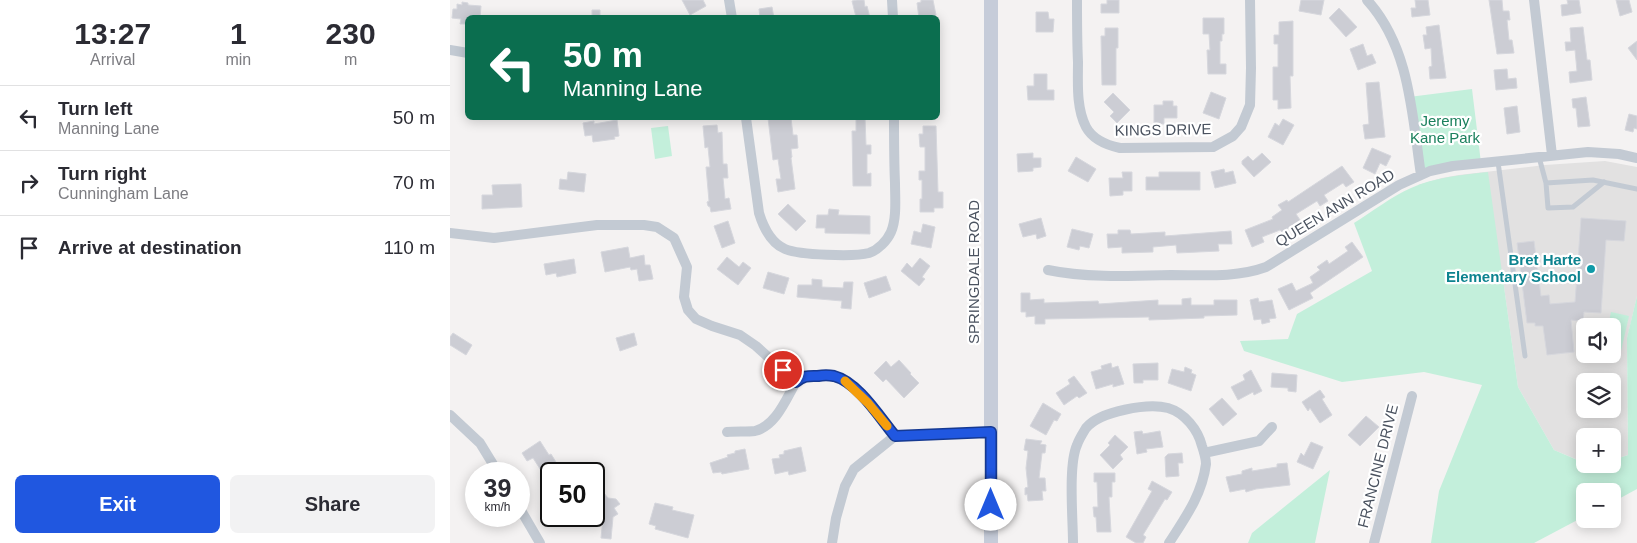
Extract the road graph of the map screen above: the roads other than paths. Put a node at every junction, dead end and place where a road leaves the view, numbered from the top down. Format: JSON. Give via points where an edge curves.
{"nodes":[{"id":1,"x":729,"y":0,"type":"edge"},
{"id":2,"x":892,"y":0,"type":"edge"},
{"id":3,"x":990,"y":0,"type":"edge"},
{"id":4,"x":1077,"y":0,"type":"edge"},
{"id":5,"x":1250,"y":0,"type":"edge"},
{"id":6,"x":1367,"y":0,"type":"edge"},
{"id":7,"x":1534,"y":0,"type":"edge"},
{"id":8,"x":732,"y":15,"type":"edge"},
{"id":9,"x":893,"y":15,"type":"edge"},
{"id":10,"x":450,"y":50,"type":"edge"},
{"id":11,"x":465,"y":52,"type":"edge"},
{"id":12,"x":746,"y":120,"type":"edge"},
{"id":13,"x":894,"y":120,"type":"edge"},
{"id":14,"x":1552,"y":155,"type":"junction"},
{"id":15,"x":1539,"y":157,"type":"junction"},
{"id":16,"x":1637,"y":158,"type":"edge"},
{"id":17,"x":1498,"y":161,"type":"junction"},
{"id":18,"x":1421,"y":175,"type":"junction"},
{"id":19,"x":1604,"y":182,"type":"junction"},
{"id":20,"x":1546,"y":183,"type":"junction"},
{"id":21,"x":1637,"y":189,"type":"edge"},
{"id":22,"x":450,"y":232,"type":"edge"},
{"id":23,"x":1048,"y":270,"type":"dead end"},
{"id":24,"x":1525,"y":356,"type":"dead end"},
{"id":25,"x":796,"y":382,"type":"junction"},
{"id":26,"x":1412,"y":396,"type":"dead end"},
{"id":27,"x":450,"y":415,"type":"edge"},
{"id":28,"x":1272,"y":427,"type":"dead end"},
{"id":29,"x":727,"y":432,"type":"dead end"},
{"id":30,"x":991,"y":432,"type":"junction"},
{"id":31,"x":895,"y":436,"type":"junction"},
{"id":32,"x":1204,"y":453,"type":"junction"},
{"id":33,"x":492,"y":462,"type":"edge"},
{"id":34,"x":530,"y":526,"type":"edge"},
{"id":35,"x":540,"y":543,"type":"edge"},
{"id":36,"x":832,"y":543,"type":"edge"},
{"id":37,"x":991,"y":543,"type":"edge"},
{"id":38,"x":1073,"y":543,"type":"edge"},
{"id":39,"x":1169,"y":543,"type":"edge"},
{"id":40,"x":1374,"y":543,"type":"edge"}],
"edges":[{"from":1,"to":8,"type":"street"},
{"from":2,"to":9,"type":"street"},
{"from":3,"to":30,"type":"main road","name":"SPRINGDALE ROAD"},
{"from":4,"to":5,"type":"street","name":"KINGS DRIVE","via":[[1078,94],[1086,128],[1099,142],[1108,146],[1148,148],[1213,147],[1233,136],[1241,127],[1250,105]]},
{"from":6,"to":18,"type":"street","via":[[1386,23],[1402,63]]},
{"from":7,"to":14,"type":"street"},
{"from":10,"to":11,"type":"street"},
{"from":12,"to":13,"type":"street","via":[[759,213],[763,226],[775,242],[796,252],[856,255],[878,248],[891,233],[895,207]]},
{"from":14,"to":15,"type":"street","name":"QUEEN ANN ROAD"},
{"from":14,"to":16,"type":"street","name":"QUEEN ANN ROAD","via":[[1588,152]]},
{"from":15,"to":17,"type":"street","name":"QUEEN ANN ROAD"},
{"from":15,"to":20,"type":"lane"},
{"from":17,"to":18,"type":"street","name":"QUEEN ANN ROAD","via":[[1453,166]]},
{"from":17,"to":24,"type":"lane"},
{"from":18,"to":23,"type":"street","name":"QUEEN ANN ROAD","via":[[1257,270],[1218,275],[1145,276],[1066,274]]},
{"from":19,"to":20,"type":"lane"},
{"from":19,"to":20,"type":"lane","via":[[1573,207],[1548,208]]},
{"from":19,"to":21,"type":"lane"},
{"from":22,"to":25,"type":"street","via":[[494,238],[597,225],[657,227],[674,238],[687,267],[684,297],[688,310],[696,319],[740,335]]},
{"from":25,"to":29,"type":"street","via":[[767,426],[755,431]]},
{"from":25,"to":31,"type":"street","via":[[803,376],[833,376],[847,382]]},
{"from":26,"to":40,"type":"street","name":"FRANCINE DRIVE"},
{"from":27,"to":33,"type":"street","via":[[480,443]]},
{"from":28,"to":32,"type":"street","via":[[1259,441]]},
{"from":30,"to":31,"type":"street"},
{"from":30,"to":37,"type":"main road","name":"SPRINGDALE ROAD"},
{"from":31,"to":36,"type":"street","via":[[854,469],[845,486]]},
{"from":32,"to":38,"type":"street","via":[[1200,435],[1190,421],[1170,408],[1127,408],[1104,416],[1087,427],[1076,446],[1073,469]]},
{"from":32,"to":39,"type":"street","via":[[1206,462],[1197,498]]},
{"from":34,"to":35,"type":"street"}]}
